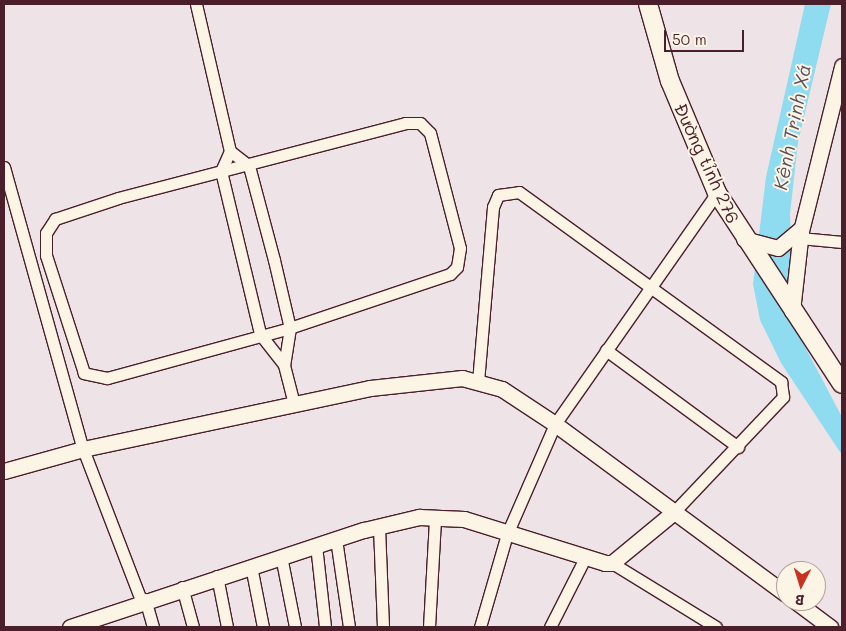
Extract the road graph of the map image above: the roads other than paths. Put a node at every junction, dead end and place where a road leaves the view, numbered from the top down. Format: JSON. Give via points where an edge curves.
{"nodes":[{"id":1,"x":196,"y":4,"type":"edge"},
{"id":2,"x":648,"y":4,"type":"edge"},
{"id":3,"x":842,"y":66,"type":"edge"},
{"id":4,"x":841,"y":85,"type":"edge"},
{"id":5,"x":230,"y":151,"type":"junction"},
{"id":6,"x":248,"y":166,"type":"junction"},
{"id":7,"x":4,"y":167,"type":"edge"},
{"id":8,"x":222,"y":171,"type":"junction"},
{"id":9,"x":717,"y":193,"type":"junction"},
{"id":10,"x":801,"y":233,"type":"junction"},
{"id":11,"x":744,"y":239,"type":"junction"},
{"id":12,"x":842,"y":242,"type":"edge"},
{"id":13,"x":651,"y":286,"type":"junction"},
{"id":14,"x":792,"y":311,"type":"junction"},
{"id":15,"x":290,"y":328,"type":"junction"},
{"id":16,"x":260,"y":334,"type":"junction"},
{"id":17,"x":606,"y":350,"type":"junction"},
{"id":18,"x":284,"y":365,"type":"junction"},
{"id":19,"x":478,"y":382,"type":"junction"},
{"id":20,"x":842,"y":384,"type":"edge"},
{"id":21,"x":294,"y":404,"type":"junction"},
{"id":22,"x":555,"y":424,"type":"junction"},
{"id":23,"x":738,"y":447,"type":"junction"},
{"id":24,"x":83,"y":449,"type":"junction"},
{"id":25,"x":4,"y":471,"type":"edge"},
{"id":26,"x":675,"y":510,"type":"junction"},
{"id":27,"x":435,"y":518,"type":"junction"},
{"id":28,"x":379,"y":526,"type":"junction"},
{"id":29,"x":507,"y":534,"type":"junction"},
{"id":30,"x":336,"y":539,"type":"junction"},
{"id":31,"x":316,"y":545,"type":"junction"},
{"id":32,"x":281,"y":556,"type":"junction"},
{"id":33,"x":585,"y":558,"type":"junction"},
{"id":34,"x":612,"y":563,"type":"junction"},
{"id":35,"x":251,"y":566,"type":"junction"},
{"id":36,"x":217,"y":576,"type":"junction"},
{"id":37,"x":776,"y":586,"type":"edge"},
{"id":38,"x":182,"y":587,"type":"junction"},
{"id":39,"x":143,"y":600,"type":"junction"},
{"id":40,"x":808,"y":611,"type":"edge"},
{"id":41,"x":99,"y":622,"type":"edge"},
{"id":42,"x":70,"y":627,"type":"edge"},
{"id":43,"x":153,"y":627,"type":"edge"},
{"id":44,"x":193,"y":627,"type":"edge"},
{"id":45,"x":227,"y":627,"type":"edge"},
{"id":46,"x":263,"y":627,"type":"edge"},
{"id":47,"x":294,"y":627,"type":"edge"},
{"id":48,"x":325,"y":627,"type":"edge"},
{"id":49,"x":349,"y":627,"type":"edge"},
{"id":50,"x":383,"y":627,"type":"edge"},
{"id":51,"x":430,"y":627,"type":"edge"},
{"id":52,"x":480,"y":627,"type":"edge"},
{"id":53,"x":550,"y":627,"type":"edge"},
{"id":54,"x":716,"y":627,"type":"edge"},
{"id":55,"x":830,"y":627,"type":"edge"}],
"edges":[{"from":1,"to":5,"type":"street"},
{"from":2,"to":9,"type":"main road","name":"Đường tỉnh 276","via":[[670,81]]},
{"from":3,"to":4,"type":"main road"},
{"from":4,"to":10,"type":"main road"},
{"from":5,"to":6,"type":"street"},
{"from":5,"to":8,"type":"street"},
{"from":6,"to":8,"type":"street"},
{"from":6,"to":15,"type":"street"},
{"from":6,"to":15,"type":"street","via":[[413,122],[430,134],[452,215],[460,258],[444,278]]},
{"from":7,"to":24,"type":"street"},
{"from":8,"to":16,"type":"street"},
{"from":8,"to":16,"type":"street","via":[[61,216],[46,233],[46,255],[78,365],[91,377],[106,378]]},
{"from":9,"to":11,"type":"main road","name":"Đường tỉnh 276"},
{"from":9,"to":13,"type":"street"},
{"from":10,"to":11,"type":"main road","via":[[778,248]]},
{"from":10,"to":12,"type":"street"},
{"from":10,"to":14,"type":"main road"},
{"from":11,"to":14,"type":"main road","name":"Đường tỉnh 276"},
{"from":13,"to":17,"type":"street"},
{"from":13,"to":19,"type":"street","via":[[528,197],[507,191],[498,195],[493,207]]},
{"from":13,"to":23,"type":"street","via":[[781,382],[783,397]]},
{"from":14,"to":20,"type":"main road","name":"Đường tỉnh 276"},
{"from":15,"to":16,"type":"street"},
{"from":15,"to":18,"type":"street"},
{"from":16,"to":18,"type":"street"},
{"from":17,"to":22,"type":"street"},
{"from":17,"to":23,"type":"street"},
{"from":18,"to":21,"type":"street"},
{"from":19,"to":21,"type":"main road","via":[[462,378],[370,388]]},
{"from":19,"to":22,"type":"main road","via":[[502,389]]},
{"from":21,"to":24,"type":"main road"},
{"from":22,"to":26,"type":"main road"},
{"from":22,"to":29,"type":"street"},
{"from":23,"to":26,"type":"street"},
{"from":24,"to":25,"type":"main road"},
{"from":24,"to":39,"type":"street"},
{"from":26,"to":34,"type":"main road"},
{"from":26,"to":37,"type":"main road"},
{"from":27,"to":28,"type":"main road"},
{"from":27,"to":29,"type":"main road","via":[[464,520]]},
{"from":27,"to":51,"type":"street"},
{"from":28,"to":30,"type":"main road"},
{"from":28,"to":50,"type":"street"},
{"from":29,"to":33,"type":"main road"},
{"from":29,"to":52,"type":"street"},
{"from":30,"to":31,"type":"main road"},
{"from":30,"to":49,"type":"street"},
{"from":31,"to":32,"type":"main road"},
{"from":31,"to":48,"type":"street"},
{"from":32,"to":35,"type":"main road"},
{"from":32,"to":47,"type":"street"},
{"from":33,"to":34,"type":"main road"},
{"from":33,"to":53,"type":"street"},
{"from":34,"to":54,"type":"street"},
{"from":35,"to":36,"type":"main road"},
{"from":35,"to":46,"type":"street"},
{"from":36,"to":38,"type":"main road"},
{"from":36,"to":45,"type":"street"},
{"from":38,"to":39,"type":"main road"},
{"from":38,"to":44,"type":"street"},
{"from":39,"to":41,"type":"main road"},
{"from":39,"to":43,"type":"street"},
{"from":40,"to":55,"type":"main road"},
{"from":41,"to":42,"type":"main road"}]}
